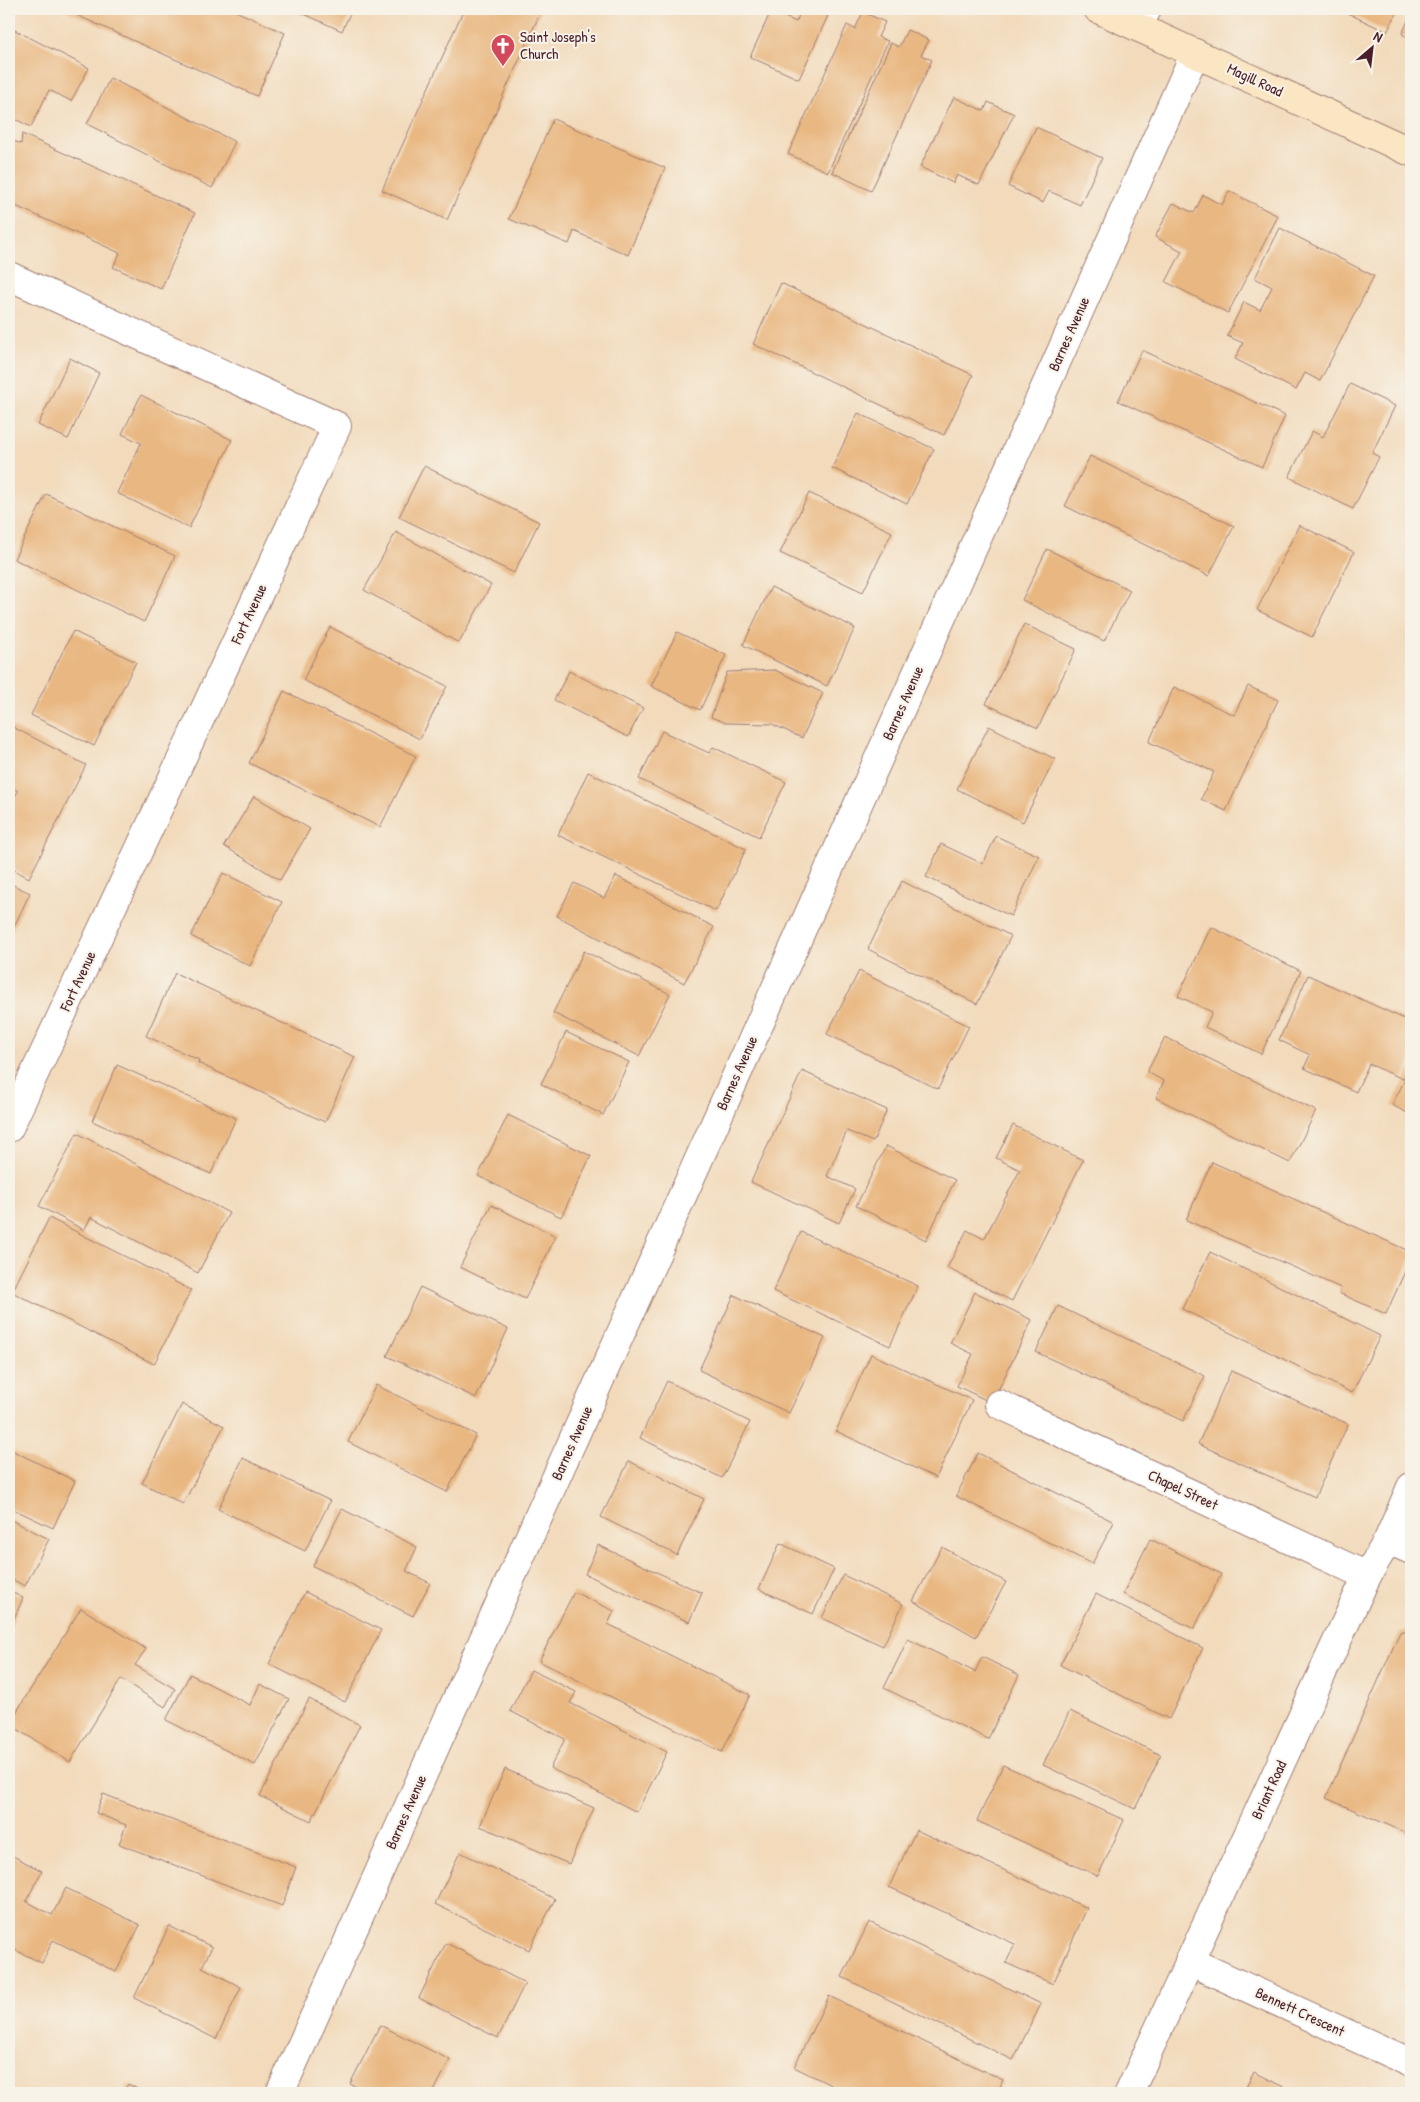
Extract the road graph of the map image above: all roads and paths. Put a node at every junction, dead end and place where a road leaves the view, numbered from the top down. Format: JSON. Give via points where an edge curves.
{"nodes":[{"id":1,"x":1098,"y":9,"type":"edge"},
{"id":2,"x":1143,"y":18,"type":"edge"},
{"id":3,"x":1194,"y":53,"type":"junction"},
{"id":4,"x":1411,"y":152,"type":"edge"},
{"id":5,"x":9,"y":276,"type":"edge"},
{"id":6,"x":9,"y":1128,"type":"edge"},
{"id":7,"x":999,"y":1404,"type":"dead end"},
{"id":8,"x":1411,"y":1487,"type":"edge"},
{"id":9,"x":1400,"y":1545,"type":"edge"},
{"id":10,"x":1368,"y":1576,"type":"junction"},
{"id":11,"x":1189,"y":1961,"type":"junction"},
{"id":12,"x":1411,"y":2063,"type":"edge"},
{"id":13,"x":280,"y":2093,"type":"edge"},
{"id":14,"x":1129,"y":2093,"type":"edge"}],
"edges":[{"from":1,"to":2,"type":"main road","name":"Magill Road"},
{"from":2,"to":3,"type":"main road","name":"Magill Road"},
{"from":3,"to":4,"type":"main road","name":"Magill Road"},
{"from":3,"to":13,"type":"street","name":"Barnes Avenue"},
{"from":5,"to":6,"type":"street","name":"Fort Avenue","via":[[337,426]]},
{"from":7,"to":10,"type":"street","name":"Chapel Street"},
{"from":8,"to":9,"type":"street","name":"Briant Road"},
{"from":9,"to":10,"type":"street","name":"Briant Road"},
{"from":10,"to":11,"type":"street","name":"Briant Road"},
{"from":11,"to":12,"type":"street","name":"Bennett Crescent"},
{"from":11,"to":14,"type":"street","name":"Briant Road"}]}
